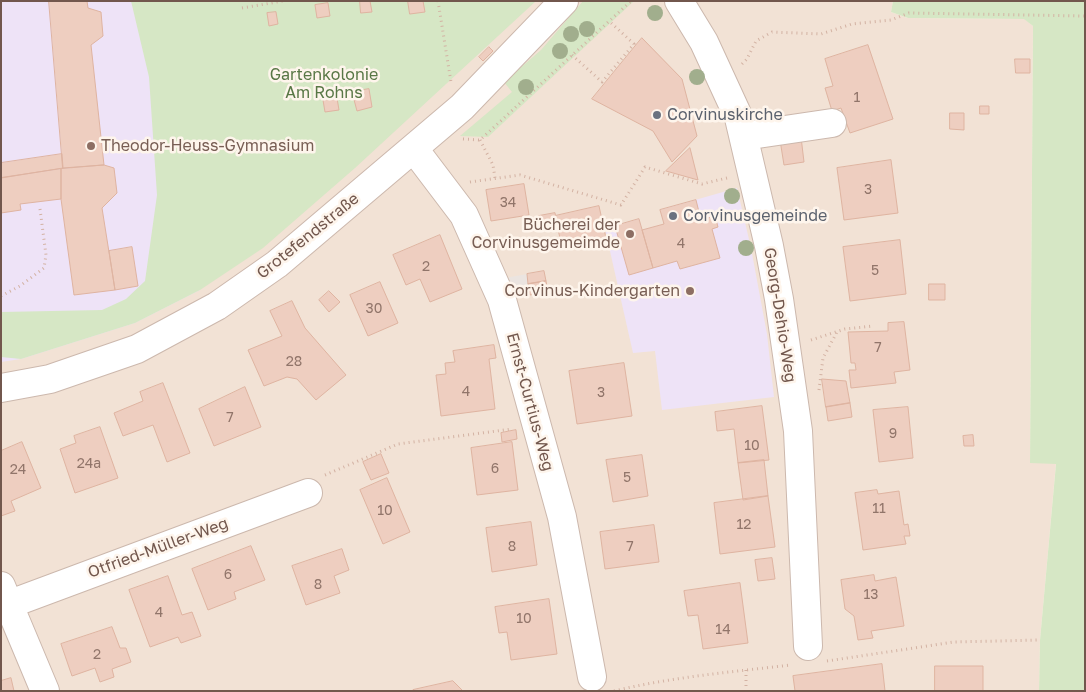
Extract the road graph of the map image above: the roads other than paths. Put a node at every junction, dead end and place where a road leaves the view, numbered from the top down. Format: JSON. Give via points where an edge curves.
{"nodes":[{"id":1,"x":564,"y":1,"type":"edge"},
{"id":2,"x":679,"y":1,"type":"edge"},
{"id":3,"x":832,"y":124,"type":"dead end"},
{"id":4,"x":744,"y":136,"type":"junction"},
{"id":5,"x":414,"y":149,"type":"junction"},
{"id":6,"x":1,"y":388,"type":"edge"},
{"id":7,"x":308,"y":493,"type":"road end"},
{"id":8,"x":5,"y":595,"type":"edge"},
{"id":9,"x":810,"y":657,"type":"road end"},
{"id":10,"x":603,"y":684,"type":"edge"},
{"id":11,"x":45,"y":691,"type":"edge"}],
"edges":[{"from":1,"to":5,"type":"street","name":"Grotefendstraße","via":[[462,107]]},
{"from":2,"to":4,"type":"street","name":"Georg-Dehio-Weg","via":[[704,42]]},
{"from":3,"to":4,"type":"street"},
{"from":4,"to":9,"type":"street","name":"Georg-Dehio-Weg","via":[[779,299],[798,431]]},
{"from":5,"to":6,"type":"street","name":"Grotefendstraße","via":[[277,264],[217,306],[137,349],[50,379]]},
{"from":5,"to":10,"type":"street","name":"Ernst-Curtius-Weg","via":[[464,215],[502,300],[562,517]]},
{"from":7,"to":8,"type":"street","name":"Otfried-Müller-Weg"},
{"from":8,"to":11,"type":"street"}]}
